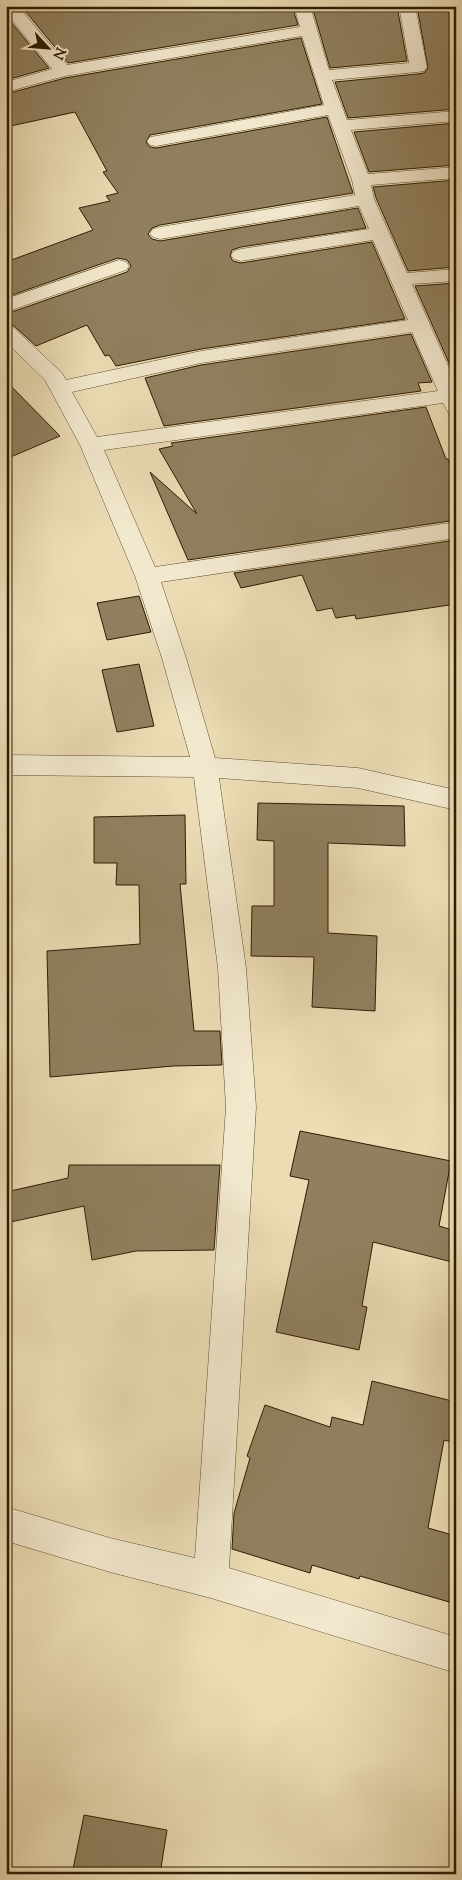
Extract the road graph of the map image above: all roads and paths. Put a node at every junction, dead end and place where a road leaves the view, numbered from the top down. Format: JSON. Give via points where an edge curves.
{"nodes":[{"id":1,"x":10,"y":6,"type":"edge"},
{"id":2,"x":302,"y":6,"type":"edge"},
{"id":3,"x":407,"y":6,"type":"edge"},
{"id":4,"x":309,"y":30,"type":"junction"},
{"id":5,"x":63,"y":71,"type":"junction"},
{"id":6,"x":322,"y":76,"type":"junction"},
{"id":7,"x":6,"y":87,"type":"edge"},
{"id":8,"x":332,"y":108,"type":"junction"},
{"id":9,"x":456,"y":116,"type":"edge"},
{"id":10,"x":341,"y":126,"type":"junction"},
{"id":11,"x":156,"y":141,"type":"dead end"},
{"id":12,"x":456,"y":172,"type":"edge"},
{"id":13,"x":361,"y":180,"type":"junction"},
{"id":14,"x":365,"y":199,"type":"junction"},
{"id":15,"x":160,"y":233,"type":"dead end"},
{"id":16,"x":380,"y":234,"type":"junction"},
{"id":17,"x":241,"y":255,"type":"dead end"},
{"id":18,"x":119,"y":266,"type":"dead end"},
{"id":19,"x":456,"y":275,"type":"edge"},
{"id":20,"x":399,"y":279,"type":"junction"},
{"id":21,"x":6,"y":306,"type":"edge"},
{"id":22,"x":418,"y":325,"type":"junction"},
{"id":23,"x":6,"y":331,"type":"edge"},
{"id":24,"x":60,"y":388,"type":"junction"},
{"id":25,"x":454,"y":400,"type":"edge"},
{"id":26,"x":91,"y":445,"type":"junction"},
{"id":27,"x":456,"y":530,"type":"edge"},
{"id":28,"x":147,"y":576,"type":"junction"},
{"id":29,"x":6,"y":765,"type":"edge"},
{"id":30,"x":205,"y":767,"type":"junction"},
{"id":31,"x":456,"y":800,"type":"edge"},
{"id":32,"x":6,"y":1524,"type":"edge"},
{"id":33,"x":211,"y":1580,"type":"junction"},
{"id":34,"x":456,"y":1655,"type":"edge"}],
"edges":[{"from":1,"to":5,"type":"street"},
{"from":2,"to":4,"type":"street"},
{"from":3,"to":6,"type":"street","via":[[418,67]]},
{"from":4,"to":5,"type":"street"},
{"from":4,"to":6,"type":"street"},
{"from":5,"to":7,"type":"street"},
{"from":6,"to":8,"type":"street"},
{"from":8,"to":10,"type":"street"},
{"from":8,"to":11,"type":"street"},
{"from":9,"to":10,"type":"street"},
{"from":10,"to":13,"type":"street"},
{"from":12,"to":13,"type":"street"},
{"from":13,"to":14,"type":"street"},
{"from":14,"to":15,"type":"street"},
{"from":14,"to":16,"type":"street"},
{"from":16,"to":17,"type":"street"},
{"from":16,"to":20,"type":"street"},
{"from":18,"to":21,"type":"street"},
{"from":19,"to":20,"type":"street"},
{"from":20,"to":22,"type":"street"},
{"from":22,"to":24,"type":"street","via":[[201,357]]},
{"from":22,"to":25,"type":"street"},
{"from":23,"to":24,"type":"street","via":[[54,377]]},
{"from":24,"to":26,"type":"street"},
{"from":25,"to":26,"type":"street"},
{"from":26,"to":28,"type":"street"},
{"from":27,"to":28,"type":"street"},
{"from":28,"to":30,"type":"street"},
{"from":29,"to":30,"type":"street"},
{"from":30,"to":31,"type":"street","via":[[358,778]]},
{"from":30,"to":33,"type":"street","via":[[232,968],[241,1107]]},
{"from":32,"to":33,"type":"street"},
{"from":33,"to":34,"type":"street"}]}
